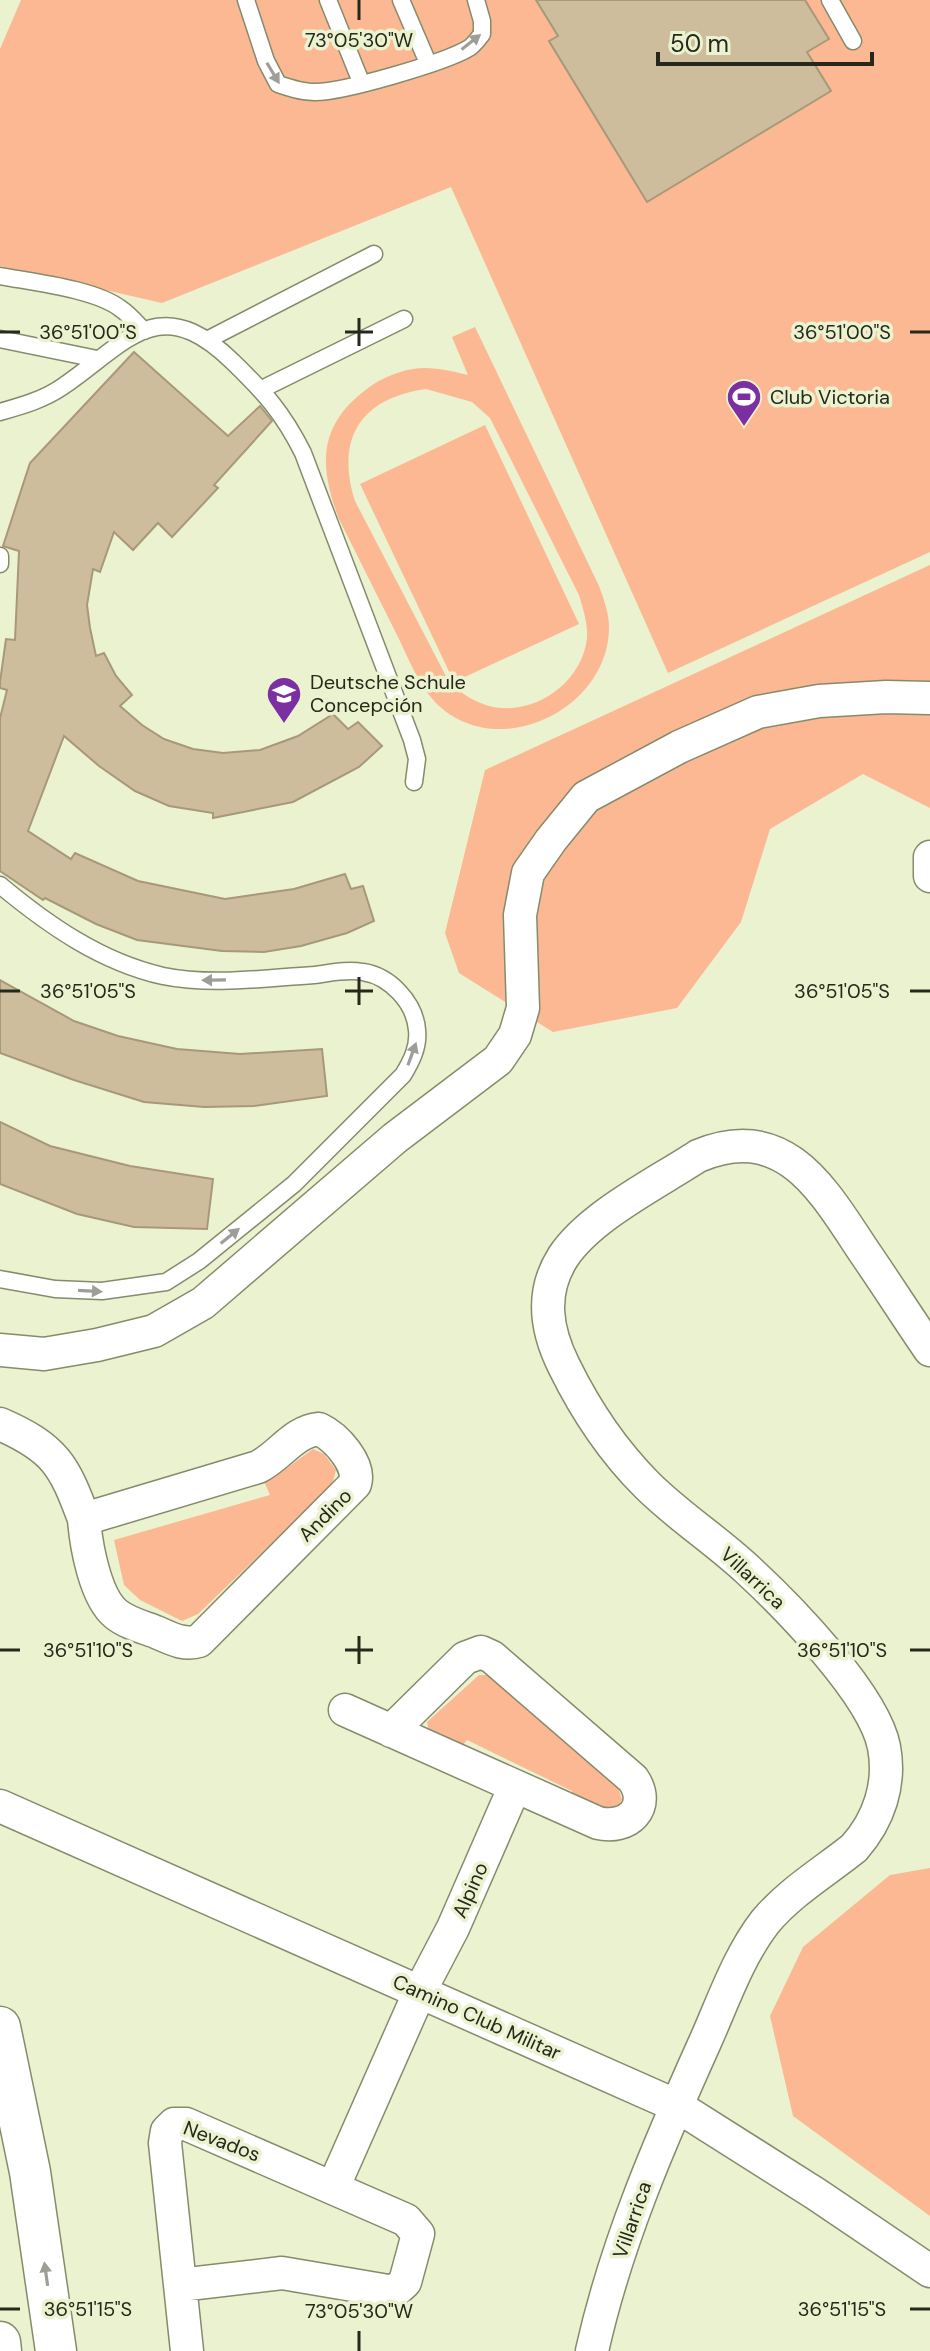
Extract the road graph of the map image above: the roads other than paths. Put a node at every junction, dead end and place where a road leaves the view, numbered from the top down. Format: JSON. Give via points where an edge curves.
{"nodes":[{"id":1,"x":246,"y":0,"type":"edge"},
{"id":2,"x":328,"y":0,"type":"edge"},
{"id":3,"x":401,"y":0,"type":"edge"},
{"id":4,"x":476,"y":0,"type":"edge"},
{"id":5,"x":830,"y":0,"type":"edge"},
{"id":6,"x":853,"y":41,"type":"dead end"},
{"id":7,"x":428,"y":63,"type":"junction"},
{"id":8,"x":361,"y":82,"type":"junction"},
{"id":9,"x":374,"y":254,"type":"dead end"},
{"id":10,"x":0,"y":276,"type":"edge"},
{"id":11,"x":404,"y":319,"type":"dead end"},
{"id":12,"x":144,"y":331,"type":"junction"},
{"id":13,"x":0,"y":339,"type":"edge"},
{"id":14,"x":207,"y":340,"type":"junction"},
{"id":15,"x":97,"y":359,"type":"junction"},
{"id":16,"x":262,"y":389,"type":"junction"},
{"id":17,"x":0,"y":412,"type":"edge"},
{"id":18,"x":0,"y":556,"type":"edge"},
{"id":19,"x":0,"y":564,"type":"edge"},
{"id":20,"x":930,"y":698,"type":"edge"},
{"id":21,"x":414,"y":782,"type":"dead end"},
{"id":22,"x":930,"y":857,"type":"edge"},
{"id":23,"x":930,"y":876,"type":"edge"},
{"id":24,"x":0,"y":885,"type":"edge"},
{"id":25,"x":0,"y":1279,"type":"edge"},
{"id":26,"x":0,"y":1350,"type":"edge"},
{"id":27,"x":930,"y":1350,"type":"edge"},
{"id":28,"x":0,"y":1424,"type":"edge"},
{"id":29,"x":84,"y":1519,"type":"junction"},
{"id":30,"x":345,"y":1710,"type":"dead end"},
{"id":31,"x":391,"y":1731,"type":"junction"},
{"id":32,"x":515,"y":1786,"type":"junction"},
{"id":33,"x":0,"y":1806,"type":"edge"},
{"id":34,"x":420,"y":1991,"type":"junction"},
{"id":35,"x":0,"y":2027,"type":"edge"},
{"id":36,"x":677,"y":2106,"type":"junction"},
{"id":37,"x":333,"y":2188,"type":"junction"},
{"id":38,"x":930,"y":2271,"type":"edge"},
{"id":39,"x":180,"y":2285,"type":"junction"},
{"id":40,"x":0,"y":2342,"type":"edge"},
{"id":41,"x":1,"y":2351,"type":"edge"},
{"id":42,"x":56,"y":2351,"type":"edge"},
{"id":43,"x":187,"y":2351,"type":"edge"},
{"id":44,"x":592,"y":2351,"type":"edge"}],
"edges":[{"from":1,"to":8,"type":"lane","one_way":true,"via":[[278,84],[316,92]]},
{"from":2,"to":8,"type":"lane"},
{"from":3,"to":7,"type":"lane"},
{"from":7,"to":4,"type":"lane","one_way":true,"via":[[470,47],[482,34]]},
{"from":5,"to":6,"type":"lane"},
{"from":7,"to":8,"type":"lane"},
{"from":9,"to":14,"type":"lane"},
{"from":10,"to":12,"type":"lane","via":[[107,301]]},
{"from":11,"to":16,"type":"lane"},
{"from":12,"to":14,"type":"lane","via":[[178,327]]},
{"from":12,"to":15,"type":"lane"},
{"from":13,"to":15,"type":"lane"},
{"from":14,"to":16,"type":"lane"},
{"from":15,"to":17,"type":"lane","via":[[51,394]]},
{"from":16,"to":21,"type":"lane","via":[[288,422],[325,509],[412,740],[417,759]]},
{"from":18,"to":19,"type":"lane"},
{"from":20,"to":26,"type":"street","via":[[819,701],[758,712],[586,797],[528,873],[520,915],[523,1008],[515,1035],[498,1060],[395,1138],[203,1303],[179,1317],[154,1331],[97,1345],[44,1354]]},
{"from":22,"to":23,"type":"street"},
{"from":25,"to":24,"type":"lane","one_way":true,"via":[[102,1291],[166,1282],[294,1184],[403,1075],[412,1060],[417,1030],[408,1003],[374,975],[361,971],[218,981],[160,975],[96,952]]},
{"from":27,"to":36,"type":"street","name":"Villarrica","via":[[820,1185],[793,1162],[741,1146],[698,1156],[594,1224],[564,1256],[550,1285],[547,1317],[557,1353],[610,1443],[647,1485],[748,1570],[821,1646],[869,1712],[883,1745],[886,1779],[871,1826],[854,1848],[764,1924],[737,1969]]},
{"from":28,"to":29,"type":"street","name":"Andino","via":[[44,1448],[68,1476]]},
{"from":29,"to":29,"type":"street","name":"Andino","via":[[258,1467],[307,1430],[327,1433],[358,1474],[355,1484],[194,1643],[125,1619],[109,1606],[91,1561]]},
{"from":30,"to":31,"type":"street"},
{"from":31,"to":32,"type":"street"},
{"from":31,"to":32,"type":"street","via":[[465,1658],[481,1652],[633,1779],[640,1800],[624,1823],[606,1825]]},
{"from":32,"to":34,"type":"street","name":"Alpino"},
{"from":33,"to":34,"type":"street","name":"Camino Club Militar"},
{"from":34,"to":36,"type":"street","name":"Camino Club Militar"},
{"from":34,"to":37,"type":"street"},
{"from":42,"to":35,"type":"street","one_way":true,"via":[[30,2172]]},
{"from":36,"to":38,"type":"street","name":"Camino Club Militar"},
{"from":36,"to":44,"type":"street","name":"Villarrica","via":[[629,2224]]},
{"from":37,"to":39,"type":"street","name":"Nevados","via":[[186,2124],[170,2126],[165,2143]]},
{"from":37,"to":39,"type":"street","name":"Nevados","via":[[416,2228],[419,2240],[398,2290],[382,2292],[282,2273]]},
{"from":39,"to":43,"type":"street","name":"Nevados"},
{"from":40,"to":41,"type":"street"}]}
